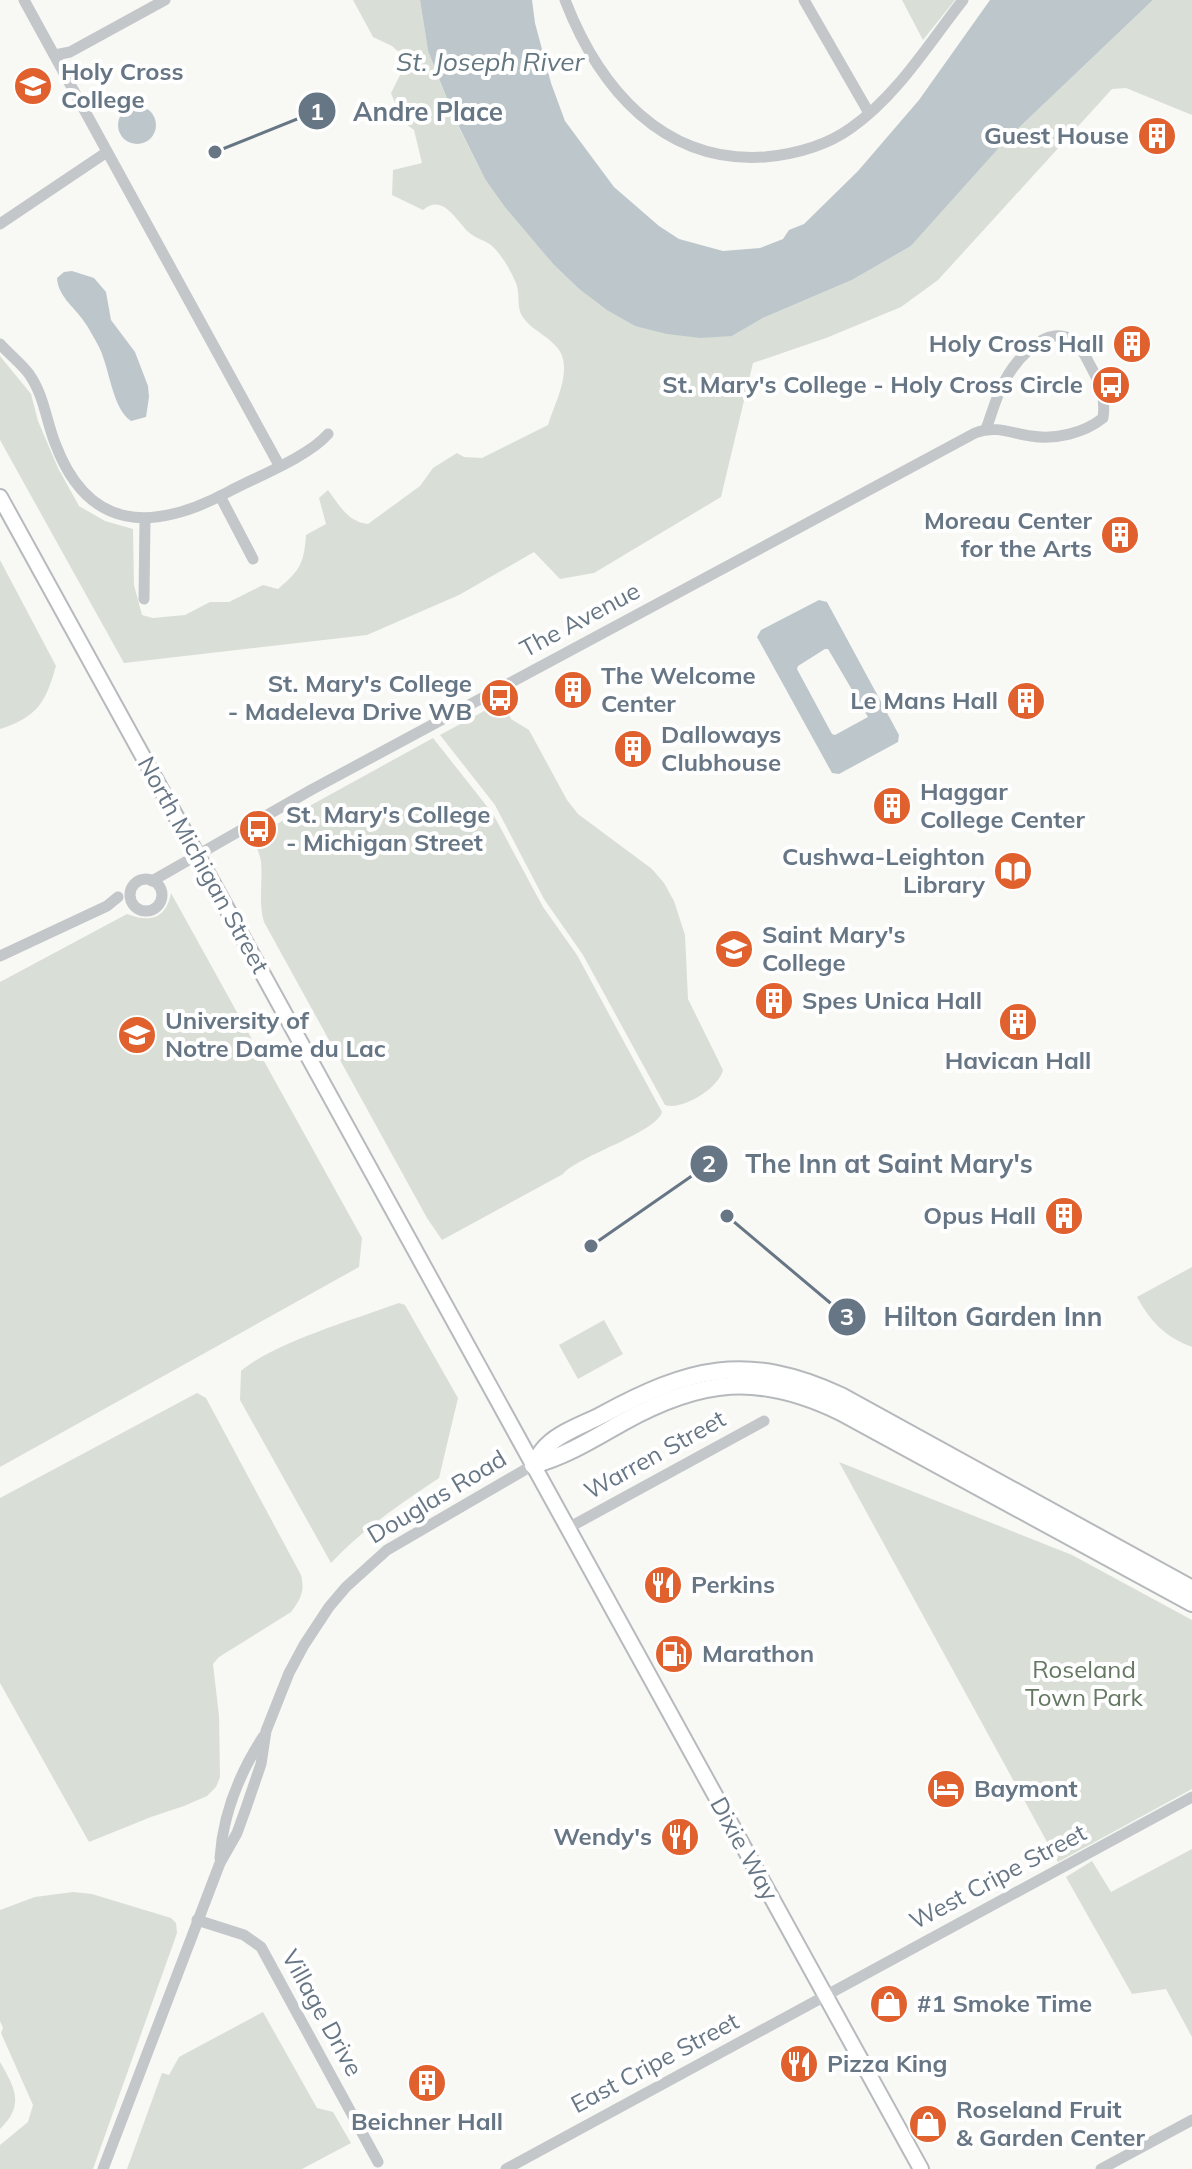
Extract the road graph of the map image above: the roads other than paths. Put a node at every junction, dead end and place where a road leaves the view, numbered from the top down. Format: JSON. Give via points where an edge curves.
{"nodes":[{"id":1,"x":24,"y":0,"type":"edge"},
{"id":2,"x":165,"y":0,"type":"edge"},
{"id":3,"x":565,"y":0,"type":"edge"},
{"id":4,"x":804,"y":0,"type":"edge"},
{"id":5,"x":963,"y":0,"type":"edge"},
{"id":6,"x":55,"y":55,"type":"junction"},
{"id":7,"x":869,"y":113,"type":"junction"},
{"id":8,"x":107,"y":152,"type":"junction"},
{"id":9,"x":0,"y":224,"type":"edge"},
{"id":10,"x":0,"y":344,"type":"edge"},
{"id":11,"x":986,"y":429,"type":"junction"},
{"id":12,"x":328,"y":434,"type":"dead end"},
{"id":13,"x":279,"y":465,"type":"junction"},
{"id":14,"x":220,"y":496,"type":"junction"},
{"id":15,"x":0,"y":497,"type":"edge"},
{"id":16,"x":145,"y":519,"type":"junction"},
{"id":17,"x":253,"y":559,"type":"dead end"},
{"id":18,"x":144,"y":599,"type":"dead end"},
{"id":19,"x":197,"y":853,"type":"junction"},
{"id":20,"x":152,"y":881,"type":"junction"},
{"id":21,"x":131,"y":891,"type":"junction"},
{"id":22,"x":0,"y":956,"type":"edge"},
{"id":23,"x":764,"y":1421,"type":"dead end"},
{"id":24,"x":533,"y":1465,"type":"junction"},
{"id":25,"x":568,"y":1528,"type":"junction"},
{"id":26,"x":1192,"y":1589,"type":"edge"},
{"id":27,"x":1192,"y":1603,"type":"edge"},
{"id":28,"x":1192,"y":1797,"type":"edge"},
{"id":29,"x":197,"y":1920,"type":"junction"},
{"id":30,"x":825,"y":1996,"type":"junction"},
{"id":31,"x":1192,"y":2120,"type":"edge"},
{"id":32,"x":378,"y":2162,"type":"dead end"},
{"id":33,"x":103,"y":2169,"type":"edge"},
{"id":34,"x":506,"y":2169,"type":"edge"},
{"id":35,"x":921,"y":2169,"type":"edge"},
{"id":36,"x":1101,"y":2169,"type":"edge"}],
"edges":[{"from":1,"to":6,"type":"street"},
{"from":2,"to":6,"type":"street","via":[[70,52]]},
{"from":3,"to":7,"type":"street","via":[[582,40],[617,91],[649,122],[684,144],[737,158],[791,153],[828,142]]},
{"from":4,"to":7,"type":"street"},
{"from":5,"to":7,"type":"street"},
{"from":6,"to":8,"type":"street"},
{"from":8,"to":9,"type":"street"},
{"from":8,"to":13,"type":"street"},
{"from":10,"to":16,"type":"street","via":[[38,389],[56,447],[87,497],[110,511]]},
{"from":11,"to":11,"type":"street","via":[[1050,437],[1082,430],[1103,418],[1103,390],[1083,351],[1066,337],[1030,349],[1005,380]]},
{"from":11,"to":19,"type":"street","name":"The Avenue"},
{"from":12,"to":13,"type":"street"},
{"from":13,"to":14,"type":"street"},
{"from":14,"to":16,"type":"street","via":[[180,514]]},
{"from":14,"to":17,"type":"street"},
{"from":15,"to":19,"type":"main road","name":"North Michigan Street"},
{"from":16,"to":18,"type":"street"},
{"from":19,"to":20,"type":"street","name":"The Avenue"},
{"from":19,"to":24,"type":"main road","name":"North Michigan Street"},
{"from":20,"to":21,"type":"street","via":[[141,880]]},
{"from":20,"to":21,"type":"street","via":[[162,897],[154,909],[139,910]]},
{"from":21,"to":22,"type":"street"},
{"from":23,"to":25,"type":"street","name":"Warren Street"},
{"from":24,"to":25,"type":"main road","name":"North Michigan Street"},
{"from":24,"to":26,"type":"highway","via":[[549,1443],[675,1380],[721,1371],[783,1374],[841,1396]]},
{"from":24,"to":27,"type":"highway","via":[[558,1458],[673,1397],[718,1386],[777,1389],[841,1412]]},
{"from":24,"to":29,"type":"street","name":"Douglas Road","via":[[387,1550],[346,1587],[289,1673],[237,1833]]},
{"from":25,"to":30,"type":"main road","name":"Dixie Way"},
{"from":28,"to":30,"type":"street","name":"West Cripe Street"},
{"from":29,"to":32,"type":"street","name":"Village Drive","via":[[244,1935],[261,1947]]},
{"from":29,"to":33,"type":"street","name":"Douglas Road"},
{"from":30,"to":34,"type":"street","name":"East Cripe Street"},
{"from":30,"to":35,"type":"main road","name":"Dixie Way"},
{"from":31,"to":36,"type":"street"}]}
